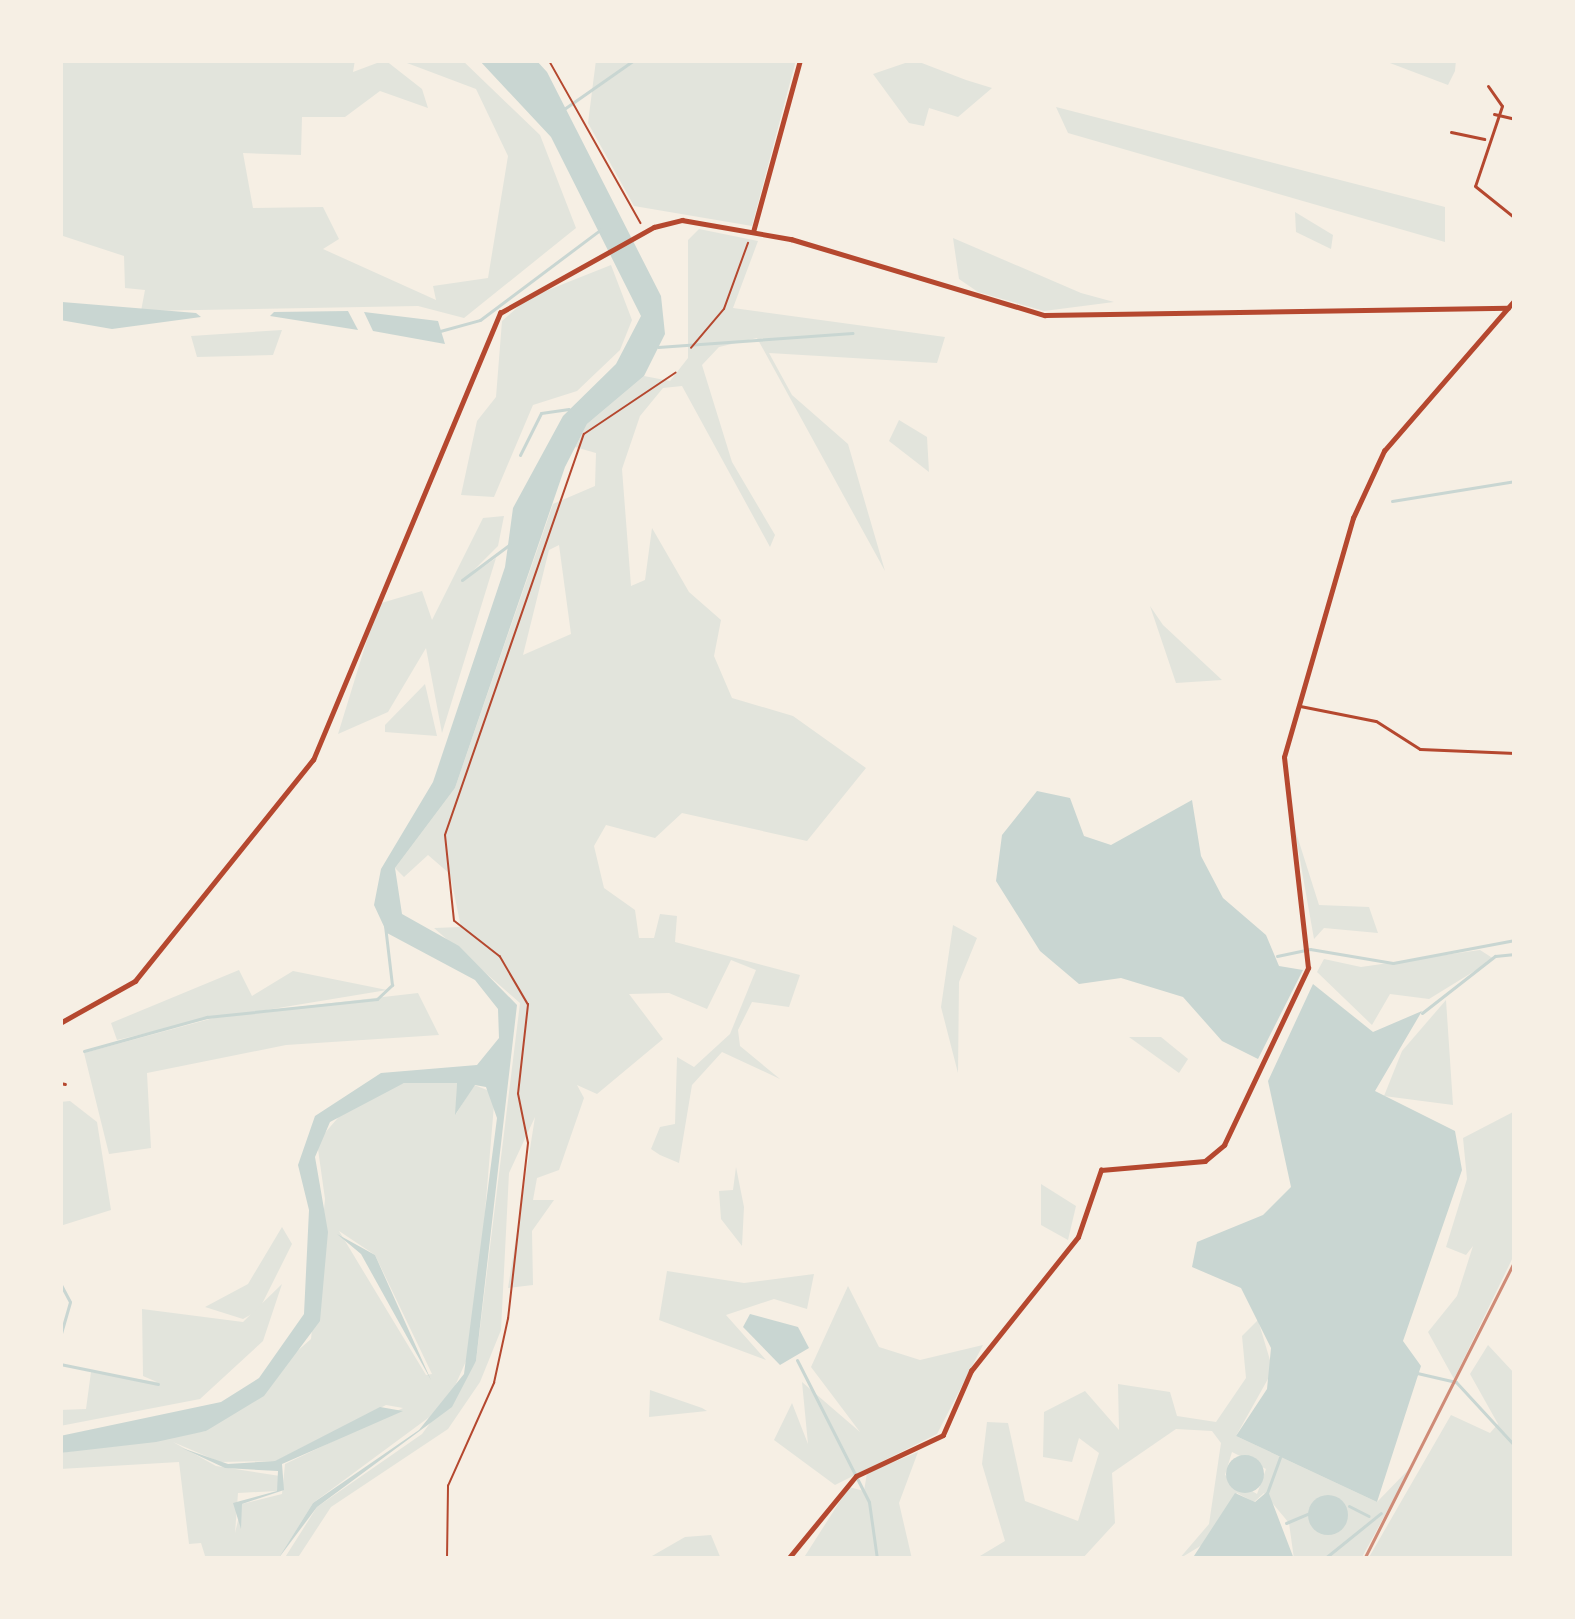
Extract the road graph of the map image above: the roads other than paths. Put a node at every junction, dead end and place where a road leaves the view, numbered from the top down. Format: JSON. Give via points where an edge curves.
{"nodes":[{"id":1,"x":800,"y":60,"type":"edge"},
{"id":2,"x":1488,"y":86,"type":"dead end"},
{"id":3,"x":1493,"y":113,"type":"junction"},
{"id":4,"x":1515,"y":118,"type":"edge"},
{"id":5,"x":1451,"y":132,"type":"dead end"},
{"id":6,"x":1486,"y":139,"type":"junction"},
{"id":7,"x":1515,"y":218,"type":"edge"},
{"id":8,"x":753,"y":232,"type":"junction"},
{"id":9,"x":1515,"y":300,"type":"edge"},
{"id":10,"x":1495,"y":308,"type":"junction"},
{"id":11,"x":1508,"y":308,"type":"junction"},
{"id":12,"x":1501,"y":316,"type":"junction"},
{"id":13,"x":1300,"y":706,"type":"junction"},
{"id":14,"x":1515,"y":753,"type":"edge"},
{"id":15,"x":60,"y":1023,"type":"edge"},
{"id":16,"x":788,"y":1559,"type":"edge"}],
"edges":[{"from":1,"to":8,"type":"street"},
{"from":2,"to":3,"type":"street","via":[[1502,106]]},
{"from":3,"to":4,"type":"street"},
{"from":3,"to":6,"type":"street"},
{"from":5,"to":6,"type":"street"},
{"from":6,"to":7,"type":"street","via":[[1474,186]]},
{"from":8,"to":10,"type":"street","via":[[1045,315]]},
{"from":8,"to":15,"type":"street","via":[[682,220],[644,232],[497,316],[313,760],[135,980]]},
{"from":9,"to":11,"type":"street"},
{"from":10,"to":11,"type":"street"},
{"from":10,"to":12,"type":"street"},
{"from":11,"to":12,"type":"street"},
{"from":12,"to":13,"type":"street","via":[[1370,474]]},
{"from":13,"to":14,"type":"street","via":[[1376,721],[1420,749]]},
{"from":13,"to":16,"type":"street","via":[[1283,782],[1308,968],[1224,1145],[1204,1161],[1102,1170],[1078,1238],[971,1371],[943,1435],[856,1476]]}]}
